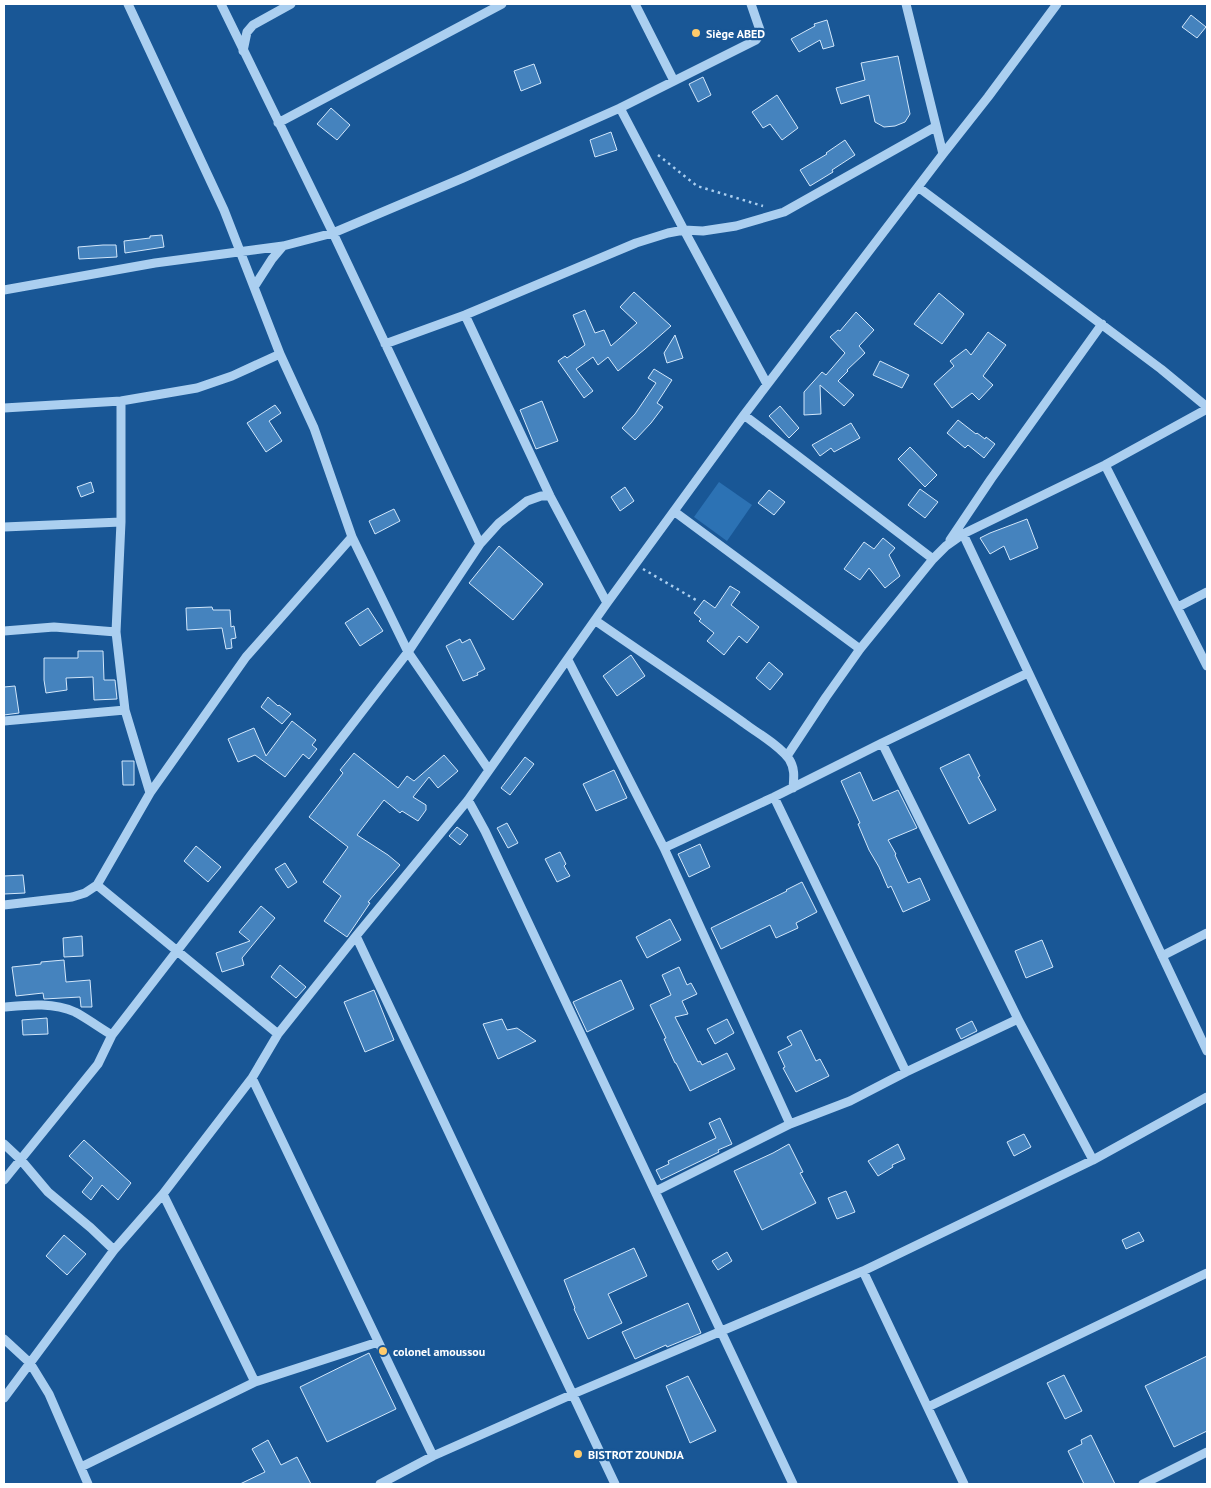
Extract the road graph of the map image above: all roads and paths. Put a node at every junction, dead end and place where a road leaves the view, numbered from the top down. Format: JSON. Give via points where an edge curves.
{"nodes":[{"id":1,"x":128,"y":4,"type":"edge"},
{"id":2,"x":221,"y":4,"type":"edge"},
{"id":3,"x":291,"y":4,"type":"edge"},
{"id":4,"x":502,"y":4,"type":"edge"},
{"id":5,"x":634,"y":4,"type":"edge"},
{"id":6,"x":751,"y":4,"type":"edge"},
{"id":7,"x":906,"y":4,"type":"edge"},
{"id":8,"x":1057,"y":4,"type":"edge"},
{"id":9,"x":243,"y":51,"type":"junction"},
{"id":10,"x":674,"y":81,"type":"junction"},
{"id":11,"x":620,"y":108,"type":"junction"},
{"id":12,"x":278,"y":122,"type":"junction"},
{"id":13,"x":935,"y":128,"type":"junction"},
{"id":14,"x":654,"y":152,"type":"dead end"},
{"id":15,"x":943,"y":154,"type":"junction"},
{"id":16,"x":918,"y":187,"type":"junction"},
{"id":17,"x":784,"y":212,"type":"junction"},
{"id":18,"x":684,"y":230,"type":"junction"},
{"id":19,"x":333,"y":233,"type":"junction"},
{"id":20,"x":283,"y":246,"type":"junction"},
{"id":21,"x":240,"y":251,"type":"junction"},
{"id":22,"x":254,"y":287,"type":"junction"},
{"id":23,"x":4,"y":290,"type":"edge"},
{"id":24,"x":465,"y":315,"type":"junction"},
{"id":25,"x":1102,"y":324,"type":"junction"},
{"id":26,"x":385,"y":344,"type":"junction"},
{"id":27,"x":280,"y":354,"type":"junction"},
{"id":28,"x":767,"y":384,"type":"junction"},
{"id":29,"x":121,"y":401,"type":"junction"},
{"id":30,"x":4,"y":408,"type":"edge"},
{"id":31,"x":1207,"y":408,"type":"edge"},
{"id":32,"x":744,"y":415,"type":"junction"},
{"id":33,"x":1105,"y":465,"type":"junction"},
{"id":34,"x":550,"y":496,"type":"junction"},
{"id":35,"x":675,"y":512,"type":"junction"},
{"id":36,"x":120,"y":522,"type":"junction"},
{"id":37,"x":4,"y":527,"type":"edge"},
{"id":38,"x":963,"y":534,"type":"junction"},
{"id":39,"x":352,"y":537,"type":"junction"},
{"id":40,"x":480,"y":544,"type":"junction"},
{"id":41,"x":946,"y":546,"type":"junction"},
{"id":42,"x":933,"y":559,"type":"junction"},
{"id":43,"x":635,"y":565,"type":"junction"},
{"id":44,"x":1207,"y":592,"type":"edge"},
{"id":45,"x":696,"y":600,"type":"dead end"},
{"id":46,"x":607,"y":604,"type":"junction"},
{"id":47,"x":1178,"y":606,"type":"junction"},
{"id":48,"x":596,"y":621,"type":"junction"},
{"id":49,"x":4,"y":631,"type":"edge"},
{"id":50,"x":116,"y":632,"type":"junction"},
{"id":51,"x":860,"y":649,"type":"junction"},
{"id":52,"x":408,"y":652,"type":"junction"},
{"id":53,"x":568,"y":660,"type":"junction"},
{"id":54,"x":1207,"y":666,"type":"edge"},
{"id":55,"x":1028,"y":673,"type":"junction"},
{"id":56,"x":125,"y":710,"type":"junction"},
{"id":57,"x":4,"y":721,"type":"edge"},
{"id":58,"x":882,"y":743,"type":"junction"},
{"id":59,"x":787,"y":756,"type":"junction"},
{"id":60,"x":489,"y":770,"type":"junction"},
{"id":61,"x":792,"y":788,"type":"junction"},
{"id":62,"x":150,"y":793,"type":"junction"},
{"id":63,"x":774,"y":797,"type":"junction"},
{"id":64,"x":468,"y":800,"type":"junction"},
{"id":65,"x":664,"y":848,"type":"junction"},
{"id":66,"x":97,"y":885,"type":"junction"},
{"id":67,"x":4,"y":905,"type":"edge"},
{"id":68,"x":1207,"y":932,"type":"edge"},
{"id":69,"x":356,"y":936,"type":"junction"},
{"id":70,"x":177,"y":950,"type":"junction"},
{"id":71,"x":1162,"y":956,"type":"junction"},
{"id":72,"x":4,"y":1007,"type":"edge"},
{"id":73,"x":1018,"y":1019,"type":"junction"},
{"id":74,"x":278,"y":1034,"type":"junction"},
{"id":75,"x":112,"y":1036,"type":"junction"},
{"id":76,"x":1207,"y":1051,"type":"edge"},
{"id":77,"x":906,"y":1072,"type":"junction"},
{"id":78,"x":252,"y":1078,"type":"junction"},
{"id":79,"x":1207,"y":1097,"type":"edge"},
{"id":80,"x":790,"y":1124,"type":"junction"},
{"id":81,"x":4,"y":1144,"type":"edge"},
{"id":82,"x":21,"y":1160,"type":"junction"},
{"id":83,"x":1094,"y":1160,"type":"junction"},
{"id":84,"x":4,"y":1180,"type":"edge"},
{"id":85,"x":656,"y":1191,"type":"junction"},
{"id":86,"x":163,"y":1194,"type":"junction"},
{"id":87,"x":114,"y":1250,"type":"junction"},
{"id":88,"x":863,"y":1271,"type":"junction"},
{"id":89,"x":1207,"y":1273,"type":"edge"},
{"id":90,"x":722,"y":1330,"type":"junction"},
{"id":91,"x":4,"y":1339,"type":"edge"},
{"id":92,"x":378,"y":1342,"type":"junction"},
{"id":93,"x":30,"y":1363,"type":"junction"},
{"id":94,"x":255,"y":1382,"type":"junction"},
{"id":95,"x":573,"y":1394,"type":"junction"},
{"id":96,"x":4,"y":1398,"type":"edge"},
{"id":97,"x":928,"y":1407,"type":"junction"},
{"id":98,"x":1207,"y":1452,"type":"edge"},
{"id":99,"x":433,"y":1456,"type":"junction"},
{"id":100,"x":81,"y":1467,"type":"junction"},
{"id":101,"x":88,"y":1484,"type":"edge"},
{"id":102,"x":380,"y":1484,"type":"edge"},
{"id":103,"x":615,"y":1484,"type":"edge"},
{"id":104,"x":793,"y":1484,"type":"edge"},
{"id":105,"x":964,"y":1484,"type":"edge"},
{"id":106,"x":1144,"y":1484,"type":"edge"}],
"edges":[{"from":1,"to":21,"type":"street"},
{"from":2,"to":9,"type":"street"},
{"from":3,"to":9,"type":"street","via":[[253,25],[247,32]]},
{"from":4,"to":12,"type":"street"},
{"from":5,"to":10,"type":"street"},
{"from":6,"to":10,"type":"street","via":[[761,33],[756,40]]},
{"from":7,"to":13,"type":"street"},
{"from":8,"to":15,"type":"street"},
{"from":9,"to":12,"type":"street"},
{"from":10,"to":11,"type":"street"},
{"from":11,"to":18,"type":"street"},
{"from":11,"to":19,"type":"street"},
{"from":12,"to":19,"type":"street"},
{"from":13,"to":15,"type":"street"},
{"from":13,"to":17,"type":"street"},
{"from":14,"to":17,"type":"path","via":[[697,186]]},
{"from":15,"to":16,"type":"street"},
{"from":16,"to":25,"type":"street"},
{"from":16,"to":28,"type":"street"},
{"from":17,"to":18,"type":"street","via":[[736,226]]},
{"from":18,"to":24,"type":"street","via":[[636,243]]},
{"from":18,"to":28,"type":"street"},
{"from":19,"to":20,"type":"street"},
{"from":19,"to":26,"type":"street"},
{"from":20,"to":21,"type":"street"},
{"from":20,"to":22,"type":"street"},
{"from":21,"to":22,"type":"street"},
{"from":21,"to":23,"type":"street"},
{"from":22,"to":27,"type":"street"},
{"from":24,"to":26,"type":"street"},
{"from":24,"to":34,"type":"street"},
{"from":25,"to":31,"type":"street"},
{"from":25,"to":41,"type":"street"},
{"from":26,"to":40,"type":"street"},
{"from":27,"to":29,"type":"street","via":[[197,388]]},
{"from":27,"to":39,"type":"street","via":[[314,428]]},
{"from":28,"to":32,"type":"street"},
{"from":29,"to":30,"type":"street"},
{"from":29,"to":36,"type":"street"},
{"from":31,"to":33,"type":"street"},
{"from":32,"to":35,"type":"street"},
{"from":32,"to":42,"type":"street"},
{"from":33,"to":38,"type":"street"},
{"from":33,"to":47,"type":"street"},
{"from":34,"to":40,"type":"street","via":[[527,501],[499,523]]},
{"from":34,"to":46,"type":"street"},
{"from":35,"to":43,"type":"street"},
{"from":35,"to":51,"type":"street"},
{"from":36,"to":37,"type":"street"},
{"from":36,"to":50,"type":"street"},
{"from":38,"to":41,"type":"street"},
{"from":38,"to":55,"type":"street"},
{"from":39,"to":52,"type":"street"},
{"from":39,"to":62,"type":"street","via":[[246,657]]},
{"from":40,"to":52,"type":"street"},
{"from":41,"to":42,"type":"street"},
{"from":42,"to":51,"type":"street"},
{"from":43,"to":45,"type":"path"},
{"from":43,"to":46,"type":"street"},
{"from":44,"to":47,"type":"street"},
{"from":46,"to":48,"type":"street"},
{"from":47,"to":54,"type":"street"},
{"from":48,"to":53,"type":"street"},
{"from":48,"to":59,"type":"street","via":[[695,687]]},
{"from":49,"to":50,"type":"street","via":[[54,627]]},
{"from":50,"to":56,"type":"street"},
{"from":51,"to":59,"type":"street"},
{"from":52,"to":60,"type":"street"},
{"from":52,"to":70,"type":"street"},
{"from":53,"to":60,"type":"street"},
{"from":53,"to":65,"type":"street"},
{"from":55,"to":58,"type":"street"},
{"from":55,"to":71,"type":"street"},
{"from":56,"to":57,"type":"street"},
{"from":56,"to":62,"type":"street"},
{"from":58,"to":61,"type":"street"},
{"from":58,"to":73,"type":"street"},
{"from":59,"to":61,"type":"street","via":[[794,771]]},
{"from":60,"to":64,"type":"street"},
{"from":61,"to":63,"type":"street"},
{"from":62,"to":66,"type":"street"},
{"from":63,"to":65,"type":"street"},
{"from":63,"to":77,"type":"street"},
{"from":64,"to":69,"type":"street"},
{"from":64,"to":85,"type":"street"},
{"from":65,"to":80,"type":"street"},
{"from":66,"to":67,"type":"street","via":[[72,897]]},
{"from":66,"to":70,"type":"street"},
{"from":68,"to":71,"type":"street"},
{"from":69,"to":74,"type":"street"},
{"from":69,"to":95,"type":"street"},
{"from":70,"to":74,"type":"street"},
{"from":70,"to":75,"type":"street"},
{"from":71,"to":76,"type":"street"},
{"from":72,"to":75,"type":"street","via":[[55,1006],[73,1012]]},
{"from":73,"to":77,"type":"street"},
{"from":73,"to":83,"type":"street"},
{"from":74,"to":78,"type":"street"},
{"from":75,"to":82,"type":"street","via":[[98,1064]]},
{"from":77,"to":80,"type":"street","via":[[850,1101]]},
{"from":78,"to":86,"type":"street"},
{"from":78,"to":92,"type":"street"},
{"from":79,"to":83,"type":"street"},
{"from":80,"to":85,"type":"street"},
{"from":81,"to":82,"type":"street"},
{"from":82,"to":84,"type":"street"},
{"from":82,"to":87,"type":"street","via":[[48,1192]]},
{"from":83,"to":88,"type":"street"},
{"from":85,"to":90,"type":"street"},
{"from":86,"to":87,"type":"street"},
{"from":86,"to":94,"type":"street"},
{"from":87,"to":93,"type":"street"},
{"from":88,"to":90,"type":"street"},
{"from":88,"to":97,"type":"street"},
{"from":89,"to":97,"type":"street"},
{"from":90,"to":95,"type":"street"},
{"from":90,"to":104,"type":"street"},
{"from":91,"to":93,"type":"street"},
{"from":92,"to":94,"type":"street"},
{"from":92,"to":99,"type":"street"},
{"from":93,"to":96,"type":"street"},
{"from":93,"to":100,"type":"street","via":[[50,1394]]},
{"from":94,"to":100,"type":"street"},
{"from":95,"to":99,"type":"street"},
{"from":95,"to":103,"type":"street"},
{"from":97,"to":105,"type":"street"},
{"from":98,"to":106,"type":"street"},
{"from":99,"to":102,"type":"street"},
{"from":100,"to":101,"type":"street"}]}
